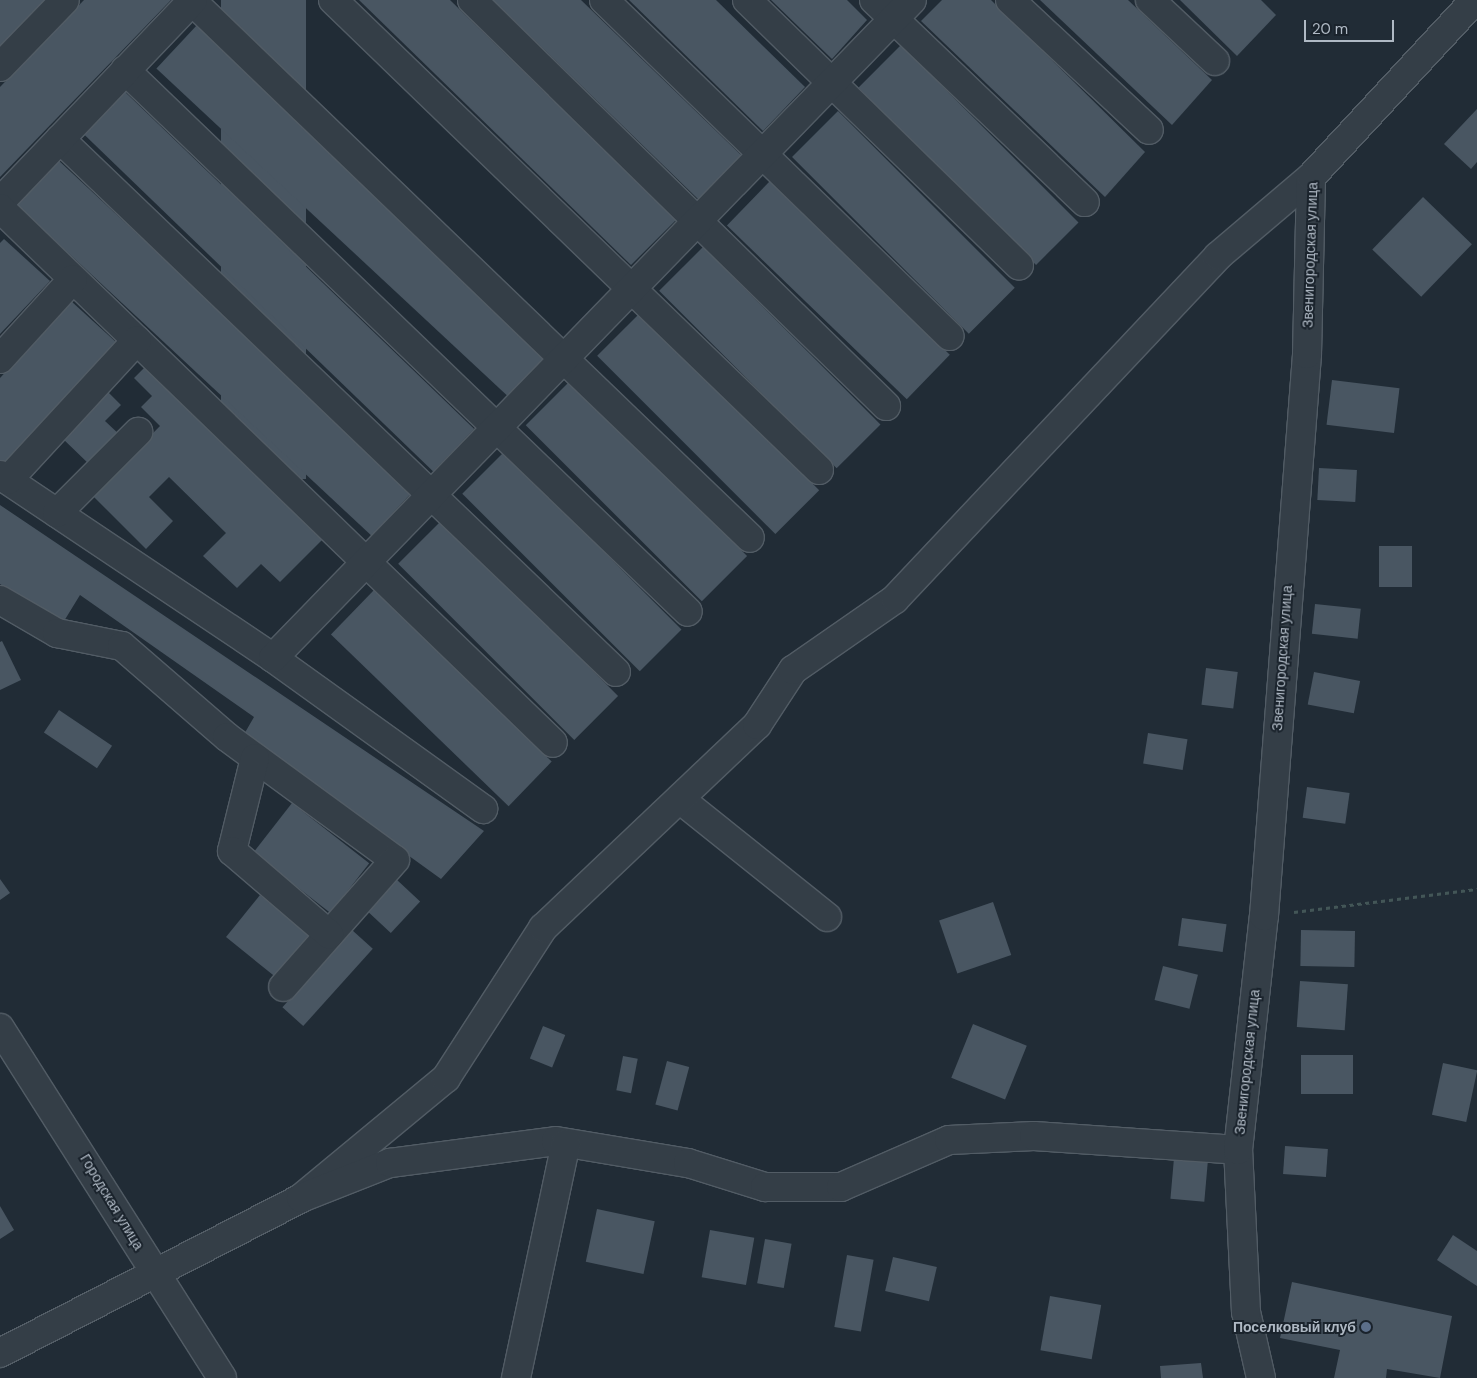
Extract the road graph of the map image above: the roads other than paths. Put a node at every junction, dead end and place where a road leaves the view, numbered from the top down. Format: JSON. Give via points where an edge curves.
{"nodes":[{"id":1,"x":65,"y":0,"type":"edge"},
{"id":2,"x":192,"y":0,"type":"edge"},
{"id":3,"x":333,"y":0,"type":"edge"},
{"id":4,"x":472,"y":0,"type":"edge"},
{"id":5,"x":604,"y":0,"type":"edge"},
{"id":6,"x":747,"y":0,"type":"edge"},
{"id":7,"x":874,"y":0,"type":"edge"},
{"id":8,"x":1010,"y":0,"type":"edge"},
{"id":9,"x":1150,"y":0,"type":"edge"},
{"id":10,"x":1475,"y":0,"type":"edge"},
{"id":11,"x":902,"y":9,"type":"edge"},
{"id":12,"x":1215,"y":62,"type":"dead end"},
{"id":13,"x":0,"y":67,"type":"edge"},
{"id":14,"x":125,"y":70,"type":"junction"},
{"id":15,"x":832,"y":83,"type":"junction"},
{"id":16,"x":1149,"y":130,"type":"dead end"},
{"id":17,"x":60,"y":139,"type":"junction"},
{"id":18,"x":762,"y":154,"type":"junction"},
{"id":19,"x":1311,"y":177,"type":"junction"},
{"id":20,"x":0,"y":202,"type":"edge"},
{"id":21,"x":1085,"y":202,"type":"dead end"},
{"id":22,"x":0,"y":208,"type":"edge"},
{"id":23,"x":695,"y":223,"type":"junction"},
{"id":24,"x":1019,"y":265,"type":"dead end"},
{"id":25,"x":73,"y":279,"type":"junction"},
{"id":26,"x":631,"y":289,"type":"junction"},
{"id":27,"x":950,"y":336,"type":"dead end"},
{"id":28,"x":137,"y":340,"type":"junction"},
{"id":29,"x":565,"y":358,"type":"junction"},
{"id":30,"x":0,"y":359,"type":"edge"},
{"id":31,"x":886,"y":406,"type":"dead end"},
{"id":32,"x":498,"y":426,"type":"junction"},
{"id":33,"x":138,"y":432,"type":"dead end"},
{"id":34,"x":819,"y":470,"type":"dead end"},
{"id":35,"x":4,"y":478,"type":"edge"},
{"id":36,"x":433,"y":493,"type":"junction"},
{"id":37,"x":57,"y":513,"type":"junction"},
{"id":38,"x":750,"y":538,"type":"dead end"},
{"id":39,"x":366,"y":563,"type":"junction"},
{"id":40,"x":0,"y":600,"type":"edge"},
{"id":41,"x":688,"y":612,"type":"dead end"},
{"id":42,"x":273,"y":658,"type":"junction"},
{"id":43,"x":616,"y":672,"type":"dead end"},
{"id":44,"x":553,"y":743,"type":"dead end"},
{"id":45,"x":255,"y":758,"type":"junction"},
{"id":46,"x":681,"y":800,"type":"junction"},
{"id":47,"x":482,"y":809,"type":"dead end"},
{"id":48,"x":827,"y":917,"type":"dead end"},
{"id":49,"x":329,"y":934,"type":"junction"},
{"id":50,"x":283,"y":987,"type":"dead end"},
{"id":51,"x":0,"y":1028,"type":"edge"},
{"id":52,"x":566,"y":1143,"type":"junction"},
{"id":53,"x":1238,"y":1150,"type":"junction"},
{"id":54,"x":302,"y":1198,"type":"junction"},
{"id":55,"x":154,"y":1272,"type":"junction"},
{"id":56,"x":0,"y":1353,"type":"edge"},
{"id":57,"x":222,"y":1378,"type":"edge"},
{"id":58,"x":516,"y":1378,"type":"edge"},
{"id":59,"x":1261,"y":1378,"type":"edge"}],
"edges":[{"from":1,"to":13,"type":"street"},
{"from":2,"to":14,"type":"street"},
{"from":2,"to":29,"type":"street"},
{"from":3,"to":26,"type":"street"},
{"from":4,"to":23,"type":"street"},
{"from":5,"to":18,"type":"street"},
{"from":6,"to":15,"type":"street"},
{"from":7,"to":11,"type":"street"},
{"from":8,"to":16,"type":"street"},
{"from":9,"to":12,"type":"street"},
{"from":10,"to":19,"type":"street","name":"Звенигородская улица"},
{"from":11,"to":15,"type":"street"},
{"from":11,"to":21,"type":"street"},
{"from":14,"to":17,"type":"street"},
{"from":14,"to":32,"type":"street"},
{"from":15,"to":18,"type":"street"},
{"from":15,"to":24,"type":"street"},
{"from":17,"to":20,"type":"street"},
{"from":17,"to":36,"type":"street"},
{"from":18,"to":23,"type":"street"},
{"from":18,"to":27,"type":"street"},
{"from":19,"to":46,"type":"street","via":[[1218,256],[895,600],[793,670],[757,726]]},
{"from":19,"to":53,"type":"street","name":"Звенигородская улица","via":[[1307,354],[1264,916]]},
{"from":22,"to":25,"type":"street"},
{"from":23,"to":26,"type":"street"},
{"from":23,"to":31,"type":"street"},
{"from":25,"to":28,"type":"street"},
{"from":25,"to":30,"type":"street"},
{"from":26,"to":29,"type":"street"},
{"from":26,"to":34,"type":"street"},
{"from":28,"to":35,"type":"street"},
{"from":28,"to":39,"type":"street"},
{"from":29,"to":32,"type":"street"},
{"from":29,"to":38,"type":"street"},
{"from":32,"to":36,"type":"street"},
{"from":32,"to":41,"type":"street"},
{"from":33,"to":37,"type":"street"},
{"from":35,"to":37,"type":"street"},
{"from":36,"to":39,"type":"street"},
{"from":36,"to":43,"type":"street"},
{"from":37,"to":42,"type":"street"},
{"from":39,"to":42,"type":"street"},
{"from":39,"to":44,"type":"street"},
{"from":40,"to":45,"type":"street","via":[[56,633],[122,646]]},
{"from":42,"to":47,"type":"street"},
{"from":45,"to":49,"type":"street","via":[[232,851]]},
{"from":45,"to":49,"type":"street","via":[[395,860]]},
{"from":46,"to":48,"type":"street"},
{"from":46,"to":54,"type":"street","via":[[543,928],[446,1078]]},
{"from":49,"to":50,"type":"street"},
{"from":51,"to":55,"type":"street","name":"Городская улица"},
{"from":52,"to":53,"type":"street","via":[[688,1163],[765,1187],[841,1187],[949,1140],[1034,1136]]},
{"from":52,"to":54,"type":"street","via":[[390,1163]]},
{"from":52,"to":58,"type":"street"},
{"from":53,"to":59,"type":"street","name":"Звенигородская улица","via":[[1246,1312]]},
{"from":54,"to":55,"type":"street"},
{"from":55,"to":56,"type":"street"},
{"from":55,"to":57,"type":"street","name":"Городская улица"}]}
